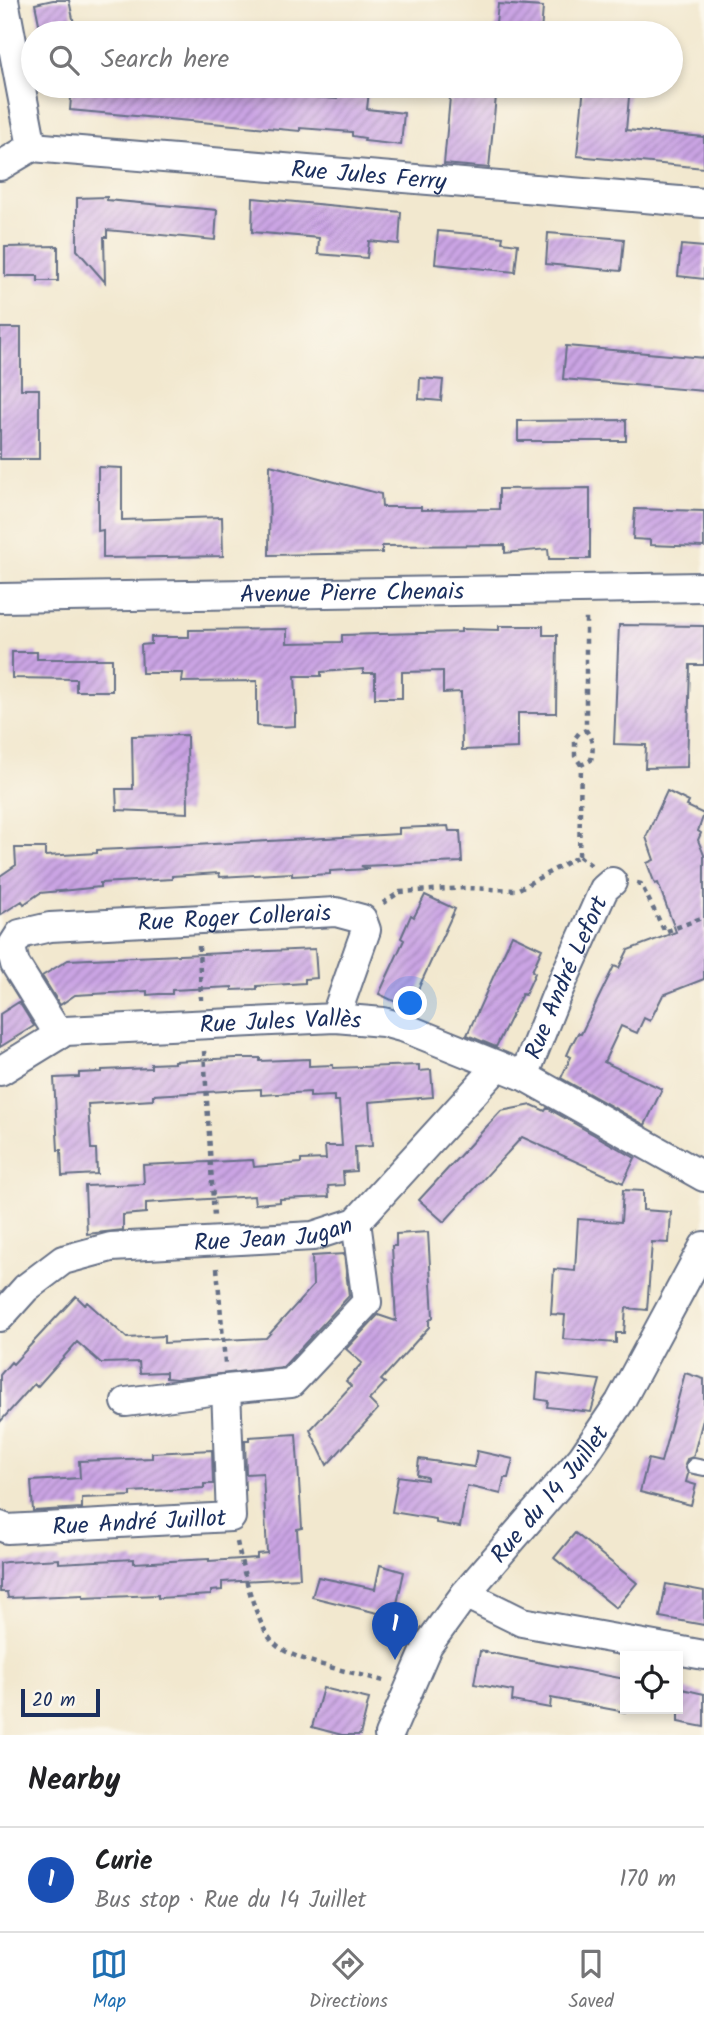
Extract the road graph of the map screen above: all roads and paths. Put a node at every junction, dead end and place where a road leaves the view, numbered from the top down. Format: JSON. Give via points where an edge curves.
{"nodes":[{"id":1,"x":4,"y":0,"type":"edge"},
{"id":2,"x":21,"y":89,"type":"edge"},
{"id":3,"x":23,"y":98,"type":"edge"},
{"id":4,"x":32,"y":147,"type":"junction"},
{"id":5,"x":0,"y":166,"type":"edge"},
{"id":6,"x":704,"y":203,"type":"edge"},
{"id":7,"x":704,"y":587,"type":"edge"},
{"id":8,"x":586,"y":590,"type":"junction"},
{"id":9,"x":0,"y":598,"type":"edge"},
{"id":10,"x":586,"y":730,"type":"junction"},
{"id":11,"x":581,"y":765,"type":"junction"},
{"id":12,"x":579,"y":856,"type":"junction"},
{"id":13,"x":612,"y":882,"type":"junction"},
{"id":14,"x":704,"y":918,"type":"edge"},
{"id":15,"x":197,"y":919,"type":"junction"},
{"id":16,"x":362,"y":919,"type":"junction"},
{"id":17,"x":5,"y":950,"type":"edge"},
{"id":18,"x":335,"y":1018,"type":"junction"},
{"id":19,"x":202,"y":1025,"type":"junction"},
{"id":20,"x":59,"y":1035,"type":"junction"},
{"id":21,"x":0,"y":1071,"type":"edge"},
{"id":22,"x":511,"y":1071,"type":"junction"},
{"id":23,"x":704,"y":1177,"type":"edge"},
{"id":24,"x":704,"y":1182,"type":"edge"},
{"id":25,"x":704,"y":1199,"type":"edge"},
{"id":26,"x":356,"y":1222,"type":"junction"},
{"id":27,"x":215,"y":1241,"type":"junction"},
{"id":28,"x":704,"y":1246,"type":"edge"},
{"id":29,"x":0,"y":1317,"type":"edge"},
{"id":30,"x":226,"y":1389,"type":"junction"},
{"id":31,"x":126,"y":1402,"type":"dead end"},
{"id":32,"x":231,"y":1517,"type":"junction"},
{"id":33,"x":0,"y":1526,"type":"edge"},
{"id":34,"x":466,"y":1594,"type":"junction"},
{"id":35,"x":704,"y":1655,"type":"edge"},
{"id":36,"x":409,"y":1688,"type":"junction"},
{"id":37,"x":388,"y":1735,"type":"edge"}],
"edges":[{"from":1,"to":2,"type":"street"},
{"from":3,"to":4,"type":"street"},
{"from":4,"to":5,"type":"street"},
{"from":4,"to":6,"type":"street","name":"Rue Jules Ferry"},
{"from":7,"to":8,"type":"street","name":"Avenue Pierre Chenais"},
{"from":8,"to":9,"type":"street","name":"Avenue Pierre Chenais"},
{"from":8,"to":10,"type":"path"},
{"from":10,"to":11,"type":"path","via":[[575,738],[575,757]]},
{"from":10,"to":11,"type":"path","via":[[593,751],[591,760]]},
{"from":11,"to":12,"type":"path"},
{"from":12,"to":13,"type":"path"},
{"from":12,"to":16,"type":"path","via":[[517,890],[400,892]]},
{"from":13,"to":14,"type":"path","via":[[640,884],[665,932]]},
{"from":13,"to":22,"type":"street","name":"Rue André Lefort","via":[[604,889],[556,996]]},
{"from":15,"to":16,"type":"street","name":"Rue Roger Collerais","via":[[336,912]]},
{"from":15,"to":17,"type":"street","name":"Rue Roger Collerais","via":[[50,927],[20,934]]},
{"from":15,"to":19,"type":"path"},
{"from":16,"to":18,"type":"street","name":"Rue Roger Collerais","via":[[365,940]]},
{"from":17,"to":20,"type":"street","name":"Rue Roger Collerais"},
{"from":18,"to":19,"type":"street","name":"Rue Jules Vallès"},
{"from":18,"to":22,"type":"street","name":"Rue Jules Vallès","via":[[405,1028]]},
{"from":19,"to":20,"type":"street","name":"Rue Jules Vallès","via":[[65,1031]]},
{"from":19,"to":27,"type":"path"},
{"from":20,"to":21,"type":"street","name":"Rue Jules Vallès"},
{"from":22,"to":23,"type":"street","name":"Rue Jules Vallès"},
{"from":22,"to":26,"type":"street","name":"Rue Jean Jugan"},
{"from":24,"to":25,"type":"street"},
{"from":26,"to":27,"type":"street","name":"Rue Jean Jugan","via":[[313,1236]]},
{"from":26,"to":30,"type":"street","via":[[366,1302],[291,1383]]},
{"from":27,"to":29,"type":"street","name":"Rue Jean Jugan","via":[[111,1247],[63,1260],[26,1288]]},
{"from":27,"to":30,"type":"path"},
{"from":28,"to":34,"type":"street","name":"Rue du 14 Juillet","via":[[620,1402],[582,1458]]},
{"from":30,"to":31,"type":"street"},
{"from":30,"to":32,"type":"street","name":"Rue André Juillot"},
{"from":32,"to":33,"type":"street","name":"Rue André Juillot"},
{"from":32,"to":36,"type":"path","via":[[249,1594],[275,1645],[302,1658]]},
{"from":34,"to":35,"type":"street","via":[[522,1622]]},
{"from":34,"to":36,"type":"street","name":"Rue du 14 Juillet","via":[[428,1645]]},
{"from":36,"to":37,"type":"street","name":"Rue du 14 Juillet"}]}
